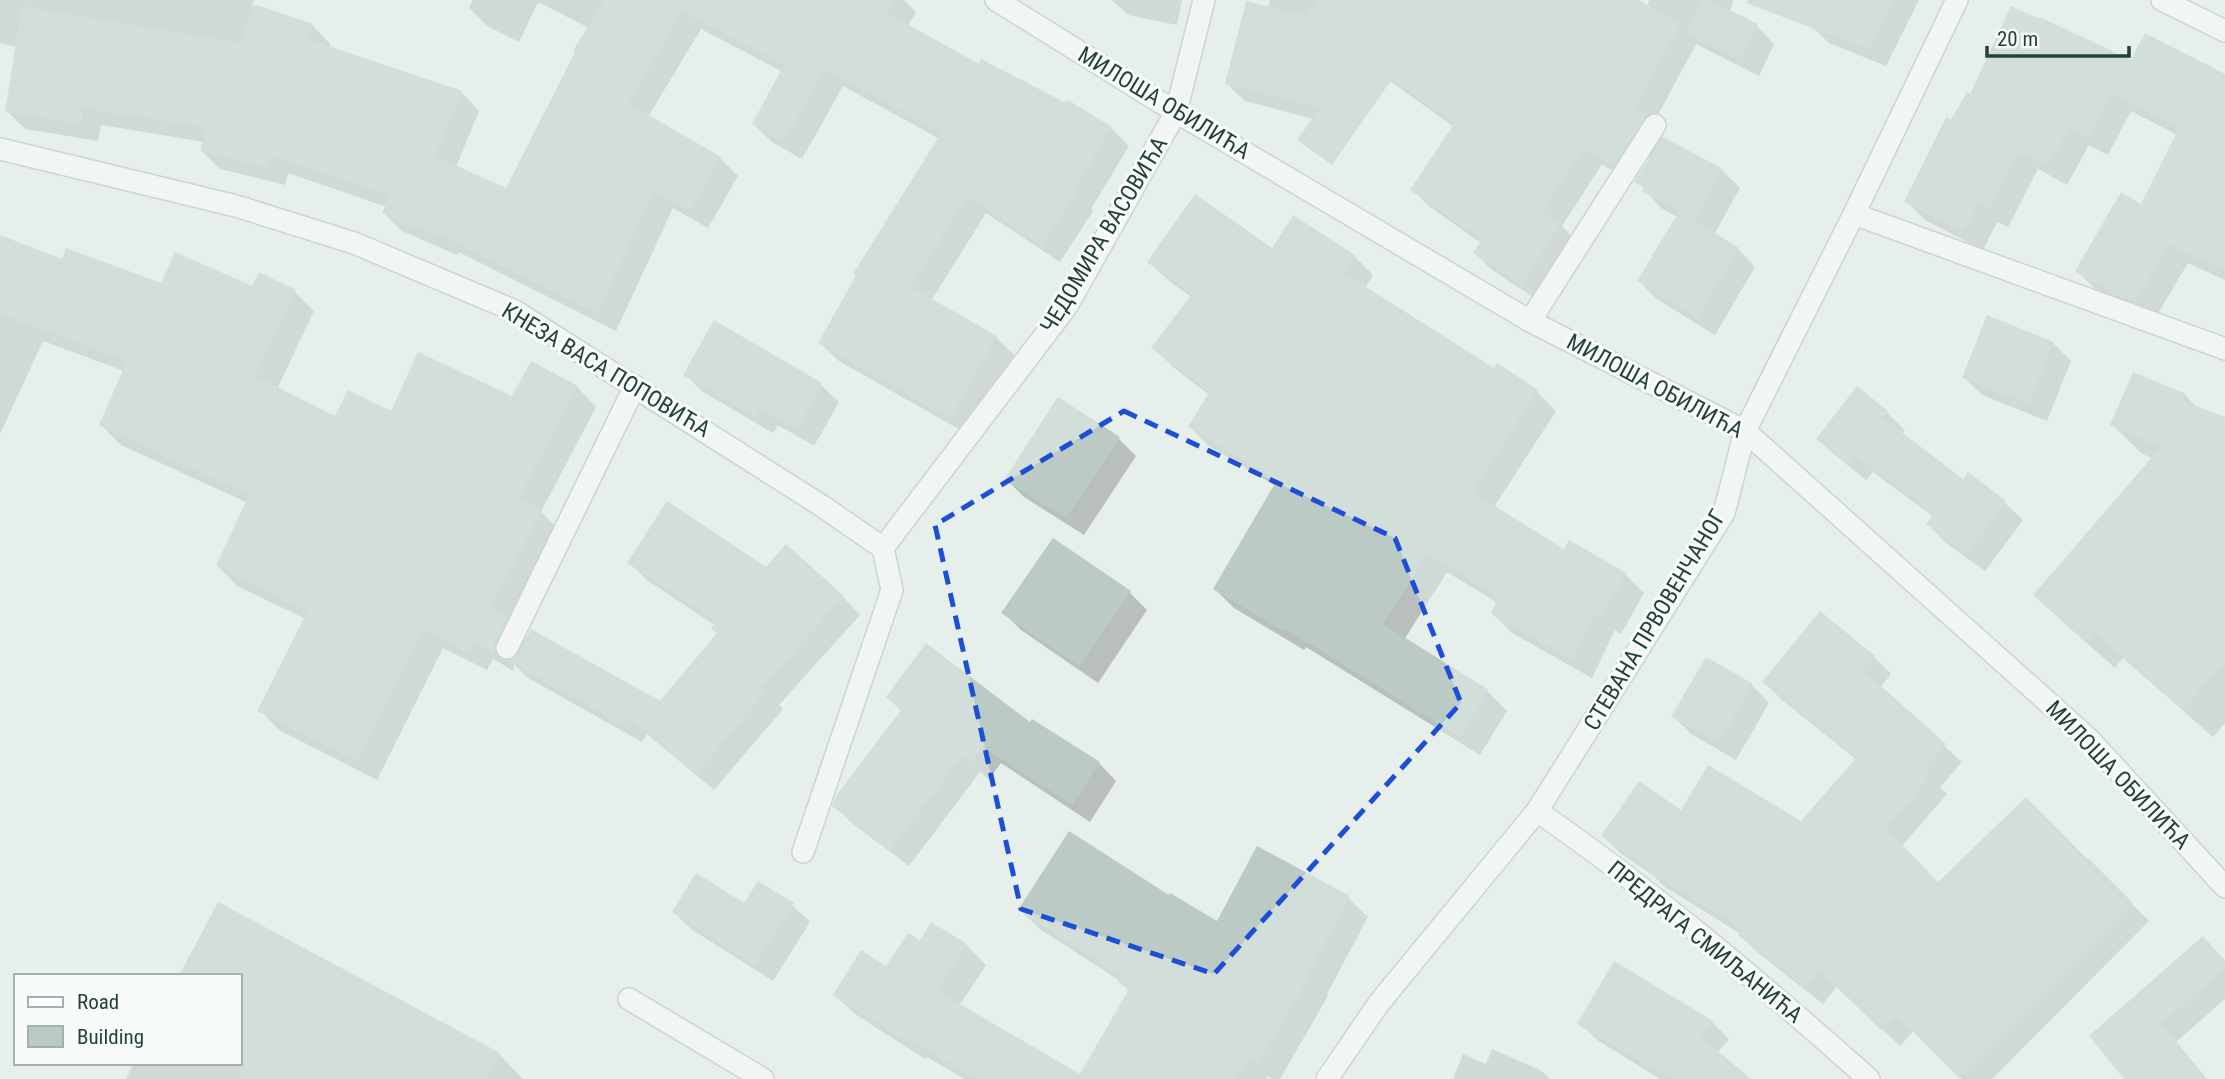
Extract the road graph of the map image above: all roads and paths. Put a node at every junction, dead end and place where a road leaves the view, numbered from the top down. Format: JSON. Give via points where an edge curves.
{"nodes":[{"id":1,"x":996,"y":0,"type":"edge"},
{"id":2,"x":1204,"y":0,"type":"edge"},
{"id":3,"x":1957,"y":0,"type":"edge"},
{"id":4,"x":2162,"y":0,"type":"edge"},
{"id":5,"x":2225,"y":31,"type":"edge"},
{"id":6,"x":1176,"y":112,"type":"junction"},
{"id":7,"x":1655,"y":125,"type":"dead end"},
{"id":8,"x":0,"y":149,"type":"edge"},
{"id":9,"x":1854,"y":214,"type":"junction"},
{"id":10,"x":1530,"y":321,"type":"junction"},
{"id":11,"x":2225,"y":349,"type":"edge"},
{"id":12,"x":635,"y":386,"type":"junction"},
{"id":13,"x":1745,"y":430,"type":"junction"},
{"id":14,"x":883,"y":548,"type":"junction"},
{"id":15,"x":507,"y":648,"type":"dead end"},
{"id":16,"x":1537,"y":811,"type":"junction"},
{"id":17,"x":803,"y":852,"type":"dead end"},
{"id":18,"x":2225,"y":887,"type":"edge"},
{"id":19,"x":629,"y":999,"type":"dead end"},
{"id":20,"x":763,"y":1079,"type":"edge"},
{"id":21,"x":1327,"y":1079,"type":"edge"},
{"id":22,"x":1869,"y":1079,"type":"edge"}],
"edges":[{"from":1,"to":6,"type":"street","name":"МИЛОША ОБИЛИЋА"},
{"from":2,"to":6,"type":"street","name":"ЧЕДОМИРА ВАСОВИЋА"},
{"from":3,"to":9,"type":"street","name":"СТЕВАНА ПРВОВЕНЧАНОГ"},
{"from":4,"to":5,"type":"street"},
{"from":6,"to":10,"type":"street","name":"МИЛОША ОБИЛИЋА"},
{"from":6,"to":14,"type":"street","name":"ЧЕДОМИРА ВАСОВИЋА","via":[[1067,306]]},
{"from":7,"to":10,"type":"street"},
{"from":8,"to":12,"type":"street","name":"КНЕЗА ВАСА ПОПОВИЋА","via":[[236,206],[354,243],[515,311]]},
{"from":9,"to":11,"type":"street"},
{"from":9,"to":13,"type":"street","name":"СТЕВАНА ПРВОВЕНЧАНОГ"},
{"from":10,"to":13,"type":"street","name":"МИЛОША ОБИЛИЋА"},
{"from":12,"to":14,"type":"street","name":"КНЕЗА ВАСА ПОПОВИЋА"},
{"from":12,"to":15,"type":"street"},
{"from":13,"to":16,"type":"street","name":"СТЕВАНА ПРВОВЕНЧАНОГ","via":[[1724,513]]},
{"from":13,"to":18,"type":"street","name":"МИЛОША ОБИЛИЋА","via":[[2089,739]]},
{"from":14,"to":17,"type":"street","via":[[892,590]]},
{"from":16,"to":21,"type":"street","name":"СТЕВАНА ПРВОВЕНЧАНОГ","via":[[1380,1003]]},
{"from":16,"to":22,"type":"street","name":"ПРЕДРАГА СМИЉАНИЋА","via":[[1673,914]]},
{"from":19,"to":20,"type":"street"}]}
